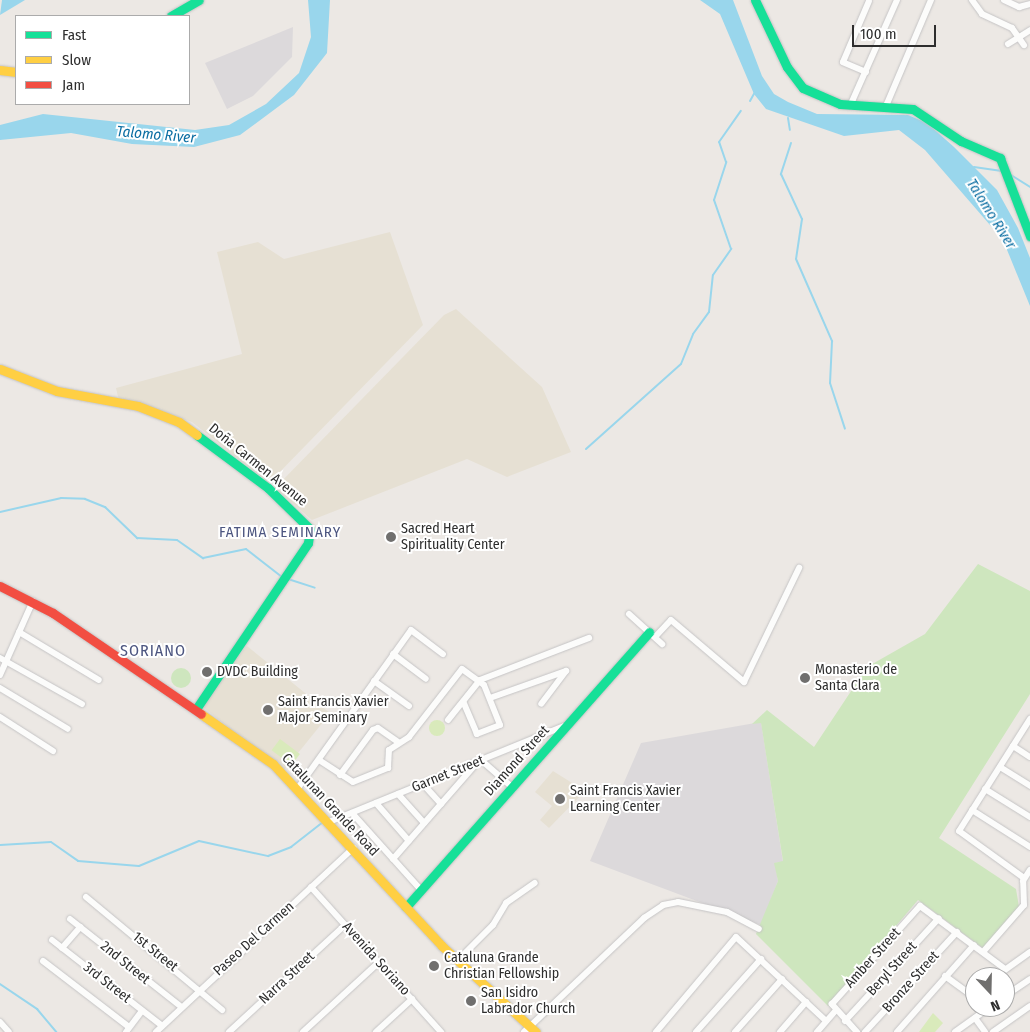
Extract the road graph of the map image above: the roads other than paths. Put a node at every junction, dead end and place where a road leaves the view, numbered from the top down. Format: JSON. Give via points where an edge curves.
{"nodes":[{"id":1,"x":199,"y":0,"type":"edge"},
{"id":2,"x":755,"y":0,"type":"edge"},
{"id":3,"x":897,"y":0,"type":"edge"},
{"id":4,"x":931,"y":0,"type":"edge"},
{"id":5,"x":1004,"y":0,"type":"edge"},
{"id":6,"x":869,"y":1,"type":"edge"},
{"id":7,"x":973,"y":2,"type":"edge"},
{"id":8,"x":1030,"y":4,"type":"edge"},
{"id":9,"x":173,"y":15,"type":"edge"},
{"id":10,"x":1030,"y":30,"type":"edge"},
{"id":11,"x":1019,"y":37,"type":"junction"},
{"id":12,"x":1008,"y":44,"type":"dead end"},
{"id":13,"x":1024,"y":45,"type":"dead end"},
{"id":14,"x":0,"y":70,"type":"edge"},
{"id":15,"x":15,"y":72,"type":"edge"},
{"id":16,"x":866,"y":72,"type":"junction"},
{"id":17,"x":850,"y":106,"type":"junction"},
{"id":18,"x":886,"y":106,"type":"junction"},
{"id":19,"x":1030,"y":236,"type":"edge"},
{"id":20,"x":0,"y":368,"type":"edge"},
{"id":21,"x":798,"y":568,"type":"dead end"},
{"id":22,"x":0,"y":586,"type":"edge"},
{"id":23,"x":33,"y":601,"type":"junction"},
{"id":24,"x":629,"y":614,"type":"dead end"},
{"id":25,"x":19,"y":632,"type":"junction"},
{"id":26,"x":652,"y":635,"type":"junction"},
{"id":27,"x":589,"y":638,"type":"dead end"},
{"id":28,"x":662,"y":644,"type":"dead end"},
{"id":29,"x":393,"y":654,"type":"junction"},
{"id":30,"x":443,"y":654,"type":"dead end"},
{"id":31,"x":3,"y":660,"type":"edge"},
{"id":32,"x":0,"y":675,"type":"edge"},
{"id":33,"x":426,"y":679,"type":"dead end"},
{"id":34,"x":99,"y":680,"type":"dead end"},
{"id":35,"x":480,"y":680,"type":"junction"},
{"id":36,"x":374,"y":681,"type":"junction"},
{"id":37,"x":0,"y":688,"type":"edge"},
{"id":38,"x":490,"y":698,"type":"junction"},
{"id":39,"x":464,"y":703,"type":"junction"},
{"id":40,"x":82,"y":704,"type":"dead end"},
{"id":41,"x":541,"y":704,"type":"dead end"},
{"id":42,"x":409,"y":706,"type":"dead end"},
{"id":43,"x":196,"y":709,"type":"junction"},
{"id":44,"x":0,"y":717,"type":"edge"},
{"id":45,"x":448,"y":720,"type":"dead end"},
{"id":46,"x":1029,"y":724,"type":"edge"},
{"id":47,"x":567,"y":725,"type":"junction"},
{"id":48,"x":68,"y":729,"type":"dead end"},
{"id":49,"x":398,"y":742,"type":"junction"},
{"id":50,"x":1013,"y":746,"type":"junction"},
{"id":51,"x":53,"y":751,"type":"dead end"},
{"id":52,"x":1030,"y":757,"type":"edge"},
{"id":53,"x":318,"y":760,"type":"junction"},
{"id":54,"x":480,"y":761,"type":"junction"},
{"id":55,"x":1000,"y":766,"type":"junction"},
{"id":56,"x":340,"y":774,"type":"junction"},
{"id":57,"x":423,"y":784,"type":"junction"},
{"id":58,"x":1030,"y":786,"type":"edge"},
{"id":59,"x":512,"y":787,"type":"junction"},
{"id":60,"x":298,"y":788,"type":"junction"},
{"id":61,"x":985,"y":789,"type":"junction"},
{"id":62,"x":398,"y":794,"type":"junction"},
{"id":63,"x":376,"y":803,"type":"junction"},
{"id":64,"x":441,"y":804,"type":"junction"},
{"id":65,"x":972,"y":810,"type":"junction"},
{"id":66,"x":352,"y":813,"type":"junction"},
{"id":67,"x":1030,"y":817,"type":"edge"},
{"id":68,"x":329,"y":822,"type":"junction"},
{"id":69,"x":424,"y":823,"type":"junction"},
{"id":70,"x":409,"y":841,"type":"junction"},
{"id":71,"x":1030,"y":847,"type":"edge"},
{"id":72,"x":353,"y":848,"type":"junction"},
{"id":73,"x":393,"y":859,"type":"junction"},
{"id":74,"x":1030,"y":870,"type":"edge"},
{"id":75,"x":1024,"y":878,"type":"junction"},
{"id":76,"x":535,"y":883,"type":"dead end"},
{"id":77,"x":311,"y":887,"type":"junction"},
{"id":78,"x":421,"y":890,"type":"junction"},
{"id":79,"x":86,"y":897,"type":"dead end"},
{"id":80,"x":406,"y":907,"type":"junction"},
{"id":81,"x":1027,"y":907,"type":"edge"},
{"id":82,"x":939,"y":918,"type":"junction"},
{"id":83,"x":70,"y":919,"type":"dead end"},
{"id":84,"x":345,"y":924,"type":"junction"},
{"id":85,"x":80,"y":927,"type":"junction"},
{"id":86,"x":759,"y":929,"type":"dead end"},
{"id":87,"x":956,"y":932,"type":"junction"},
{"id":88,"x":52,"y":940,"type":"dead end"},
{"id":89,"x":974,"y":945,"type":"junction"},
{"id":90,"x":62,"y":948,"type":"junction"},
{"id":91,"x":983,"y":952,"type":"junction"},
{"id":92,"x":1030,"y":952,"type":"edge"},
{"id":93,"x":761,"y":959,"type":"junction"},
{"id":94,"x":43,"y":961,"type":"dead end"},
{"id":95,"x":457,"y":961,"type":"junction"},
{"id":96,"x":379,"y":962,"type":"junction"},
{"id":97,"x":1002,"y":967,"type":"edge"},
{"id":98,"x":1008,"y":967,"type":"edge"},
{"id":99,"x":945,"y":976,"type":"junction"},
{"id":100,"x":782,"y":979,"type":"junction"},
{"id":101,"x":1030,"y":979,"type":"edge"},
{"id":102,"x":200,"y":988,"type":"junction"},
{"id":103,"x":965,"y":989,"type":"edge"},
{"id":104,"x":1015,"y":989,"type":"edge"},
{"id":105,"x":412,"y":999,"type":"junction"},
{"id":106,"x":806,"y":1002,"type":"junction"},
{"id":107,"x":180,"y":1006,"type":"junction"},
{"id":108,"x":1030,"y":1006,"type":"edge"},
{"id":109,"x":142,"y":1010,"type":"junction"},
{"id":110,"x":222,"y":1010,"type":"dead end"},
{"id":111,"x":835,"y":1011,"type":"junction"},
{"id":112,"x":975,"y":1018,"type":"joint"},
{"id":113,"x":846,"y":1020,"type":"junction"},
{"id":114,"x":0,"y":1022,"type":"edge"},
{"id":115,"x":826,"y":1022,"type":"junction"},
{"id":116,"x":161,"y":1025,"type":"junction"},
{"id":117,"x":128,"y":1030,"type":"edge"},
{"id":118,"x":530,"y":1031,"type":"edge"},
{"id":119,"x":9,"y":1032,"type":"edge"},
{"id":120,"x":156,"y":1032,"type":"edge"},
{"id":121,"x":229,"y":1032,"type":"edge"},
{"id":122,"x":302,"y":1032,"type":"edge"},
{"id":123,"x":376,"y":1032,"type":"edge"},
{"id":124,"x":441,"y":1032,"type":"edge"},
{"id":125,"x":656,"y":1032,"type":"edge"},
{"id":126,"x":696,"y":1032,"type":"edge"},
{"id":127,"x":735,"y":1032,"type":"edge"},
{"id":128,"x":780,"y":1032,"type":"edge"},
{"id":129,"x":817,"y":1032,"type":"edge"},
{"id":130,"x":857,"y":1032,"type":"edge"},
{"id":131,"x":865,"y":1032,"type":"edge"},
{"id":132,"x":896,"y":1032,"type":"edge"},
{"id":133,"x":955,"y":1032,"type":"edge"},
{"id":134,"x":985,"y":1032,"type":"edge"},
{"id":135,"x":993,"y":1032,"type":"edge"}],
"edges":[{"from":1,"to":9,"type":"main road"},
{"from":2,"to":17,"type":"main road","via":[[794,78],[814,95]]},
{"from":3,"to":16,"type":"street"},
{"from":4,"to":18,"type":"street"},
{"from":5,"to":8,"type":"street","via":[[1019,7]]},
{"from":6,"to":16,"type":"street","via":[[843,62]]},
{"from":7,"to":11,"type":"street","via":[[982,14],[1012,28]]},
{"from":10,"to":11,"type":"street"},
{"from":11,"to":12,"type":"street"},
{"from":11,"to":13,"type":"street"},
{"from":14,"to":15,"type":"main road"},
{"from":16,"to":17,"type":"street"},
{"from":17,"to":18,"type":"main road"},
{"from":18,"to":19,"type":"main road","via":[[920,113],[955,138],[996,156],[1004,166],[1007,183]]},
{"from":20,"to":43,"type":"main road","name":"Doña Carmen Avenue","via":[[57,391],[138,406],[190,428],[268,488],[310,529],[308,543]]},
{"from":21,"to":26,"type":"street","via":[[744,682],[672,620]]},
{"from":22,"to":23,"type":"main road","name":"Catalunan Grande Road"},
{"from":23,"to":25,"type":"street"},
{"from":23,"to":43,"type":"main road","name":"Catalunan Grande Road"},
{"from":24,"to":26,"type":"street"},
{"from":25,"to":31,"type":"street"},
{"from":25,"to":34,"type":"street"},
{"from":26,"to":28,"type":"street"},
{"from":26,"to":47,"type":"main road","name":"Diamond Street"},
{"from":27,"to":35,"type":"street"},
{"from":29,"to":30,"type":"street","via":[[411,630]]},
{"from":29,"to":33,"type":"street"},
{"from":29,"to":36,"type":"street"},
{"from":31,"to":32,"type":"street"},
{"from":31,"to":40,"type":"street"},
{"from":35,"to":38,"type":"street"},
{"from":35,"to":39,"type":"street"},
{"from":35,"to":49,"type":"street","via":[[460,671],[412,733]]},
{"from":36,"to":42,"type":"street"},
{"from":36,"to":53,"type":"street"},
{"from":37,"to":48,"type":"street"},
{"from":38,"to":39,"type":"street","via":[[500,725],[477,734]]},
{"from":38,"to":41,"type":"street","via":[[566,671]]},
{"from":39,"to":45,"type":"street"},
{"from":43,"to":60,"type":"main road","name":"Catalunan Grande Road","via":[[261,754]]},
{"from":44,"to":51,"type":"street"},
{"from":46,"to":50,"type":"street"},
{"from":47,"to":54,"type":"street","name":"Garnet Street"},
{"from":47,"to":59,"type":"main road","name":"Diamond Street"},
{"from":49,"to":56,"type":"street","via":[[389,750],[388,768],[357,782]]},
{"from":49,"to":56,"type":"street","via":[[378,728],[373,730]]},
{"from":50,"to":52,"type":"street"},
{"from":50,"to":55,"type":"street"},
{"from":53,"to":56,"type":"street"},
{"from":53,"to":60,"type":"street"},
{"from":54,"to":57,"type":"street","name":"Garnet Street"},
{"from":54,"to":59,"type":"street"},
{"from":54,"to":64,"type":"street"},
{"from":55,"to":58,"type":"street"},
{"from":55,"to":61,"type":"street"},
{"from":57,"to":62,"type":"street","name":"Garnet Street"},
{"from":57,"to":64,"type":"street"},
{"from":59,"to":78,"type":"main road","name":"Diamond Street"},
{"from":60,"to":68,"type":"main road","name":"Catalunan Grande Road"},
{"from":61,"to":65,"type":"street"},
{"from":61,"to":67,"type":"street"},
{"from":62,"to":63,"type":"street","name":"Garnet Street"},
{"from":62,"to":69,"type":"street"},
{"from":63,"to":66,"type":"street","name":"Garnet Street"},
{"from":63,"to":70,"type":"street"},
{"from":64,"to":69,"type":"street"},
{"from":65,"to":71,"type":"street"},
{"from":65,"to":75,"type":"street","via":[[959,833]]},
{"from":66,"to":68,"type":"street","name":"Garnet Street"},
{"from":66,"to":73,"type":"street"},
{"from":68,"to":72,"type":"main road","name":"Catalunan Grande Road"},
{"from":69,"to":70,"type":"street"},
{"from":70,"to":73,"type":"street"},
{"from":72,"to":77,"type":"street","name":"Paseo Del Carmen"},
{"from":72,"to":80,"type":"main road","name":"Catalunan Grande Road"},
{"from":73,"to":78,"type":"street"},
{"from":74,"to":75,"type":"street"},
{"from":75,"to":81,"type":"street"},
{"from":76,"to":95,"type":"street","via":[[512,897],[494,925]]},
{"from":77,"to":84,"type":"street","name":"Avenida Soriano"},
{"from":77,"to":102,"type":"street","name":"Paseo Del Carmen"},
{"from":78,"to":80,"type":"main road","name":"Diamond Street"},
{"from":79,"to":102,"type":"street","name":"1st Street"},
{"from":80,"to":95,"type":"main road","name":"Catalunan Grande Road"},
{"from":81,"to":91,"type":"street"},
{"from":82,"to":87,"type":"street"},
{"from":82,"to":111,"type":"street","name":"Amber Street","via":[[920,906],[833,1003]]},
{"from":82,"to":113,"type":"street","name":"Beryl Street"},
{"from":83,"to":85,"type":"street","name":"2nd Street"},
{"from":84,"to":96,"type":"street","name":"Avenida Soriano"},
{"from":84,"to":121,"type":"street","name":"Narra Street"},
{"from":85,"to":90,"type":"street"},
{"from":85,"to":107,"type":"street","name":"2nd Street"},
{"from":86,"to":118,"type":"street","via":[[712,908],[678,902],[663,905],[644,918]]},
{"from":87,"to":89,"type":"street"},
{"from":87,"to":131,"type":"street","name":"Bronze Street"},
{"from":88,"to":90,"type":"street","name":"3rd Street"},
{"from":89,"to":91,"type":"street"},
{"from":89,"to":99,"type":"street"},
{"from":90,"to":109,"type":"street","name":"3rd Street"},
{"from":91,"to":97,"type":"street"},
{"from":92,"to":98,"type":"street"},
{"from":93,"to":100,"type":"street"},
{"from":93,"to":125,"type":"street","via":[[736,937]]},
{"from":93,"to":126,"type":"street"},
{"from":94,"to":117,"type":"street"},
{"from":95,"to":118,"type":"main road","name":"Catalunan Grande Road"},
{"from":96,"to":105,"type":"street","name":"Avenida Soriano"},
{"from":96,"to":122,"type":"street"},
{"from":99,"to":103,"type":"street"},
{"from":99,"to":132,"type":"street"},
{"from":100,"to":106,"type":"street"},
{"from":100,"to":127,"type":"street"},
{"from":101,"to":104,"type":"street"},
{"from":102,"to":107,"type":"street","name":"Paseo Del Carmen"},
{"from":102,"to":110,"type":"street","name":"1st Street"},
{"from":105,"to":123,"type":"street"},
{"from":105,"to":124,"type":"street","name":"Avenida Soriano"},
{"from":106,"to":115,"type":"street"},
{"from":106,"to":128,"type":"street"},
{"from":107,"to":116,"type":"street","name":"Paseo Del Carmen"},
{"from":108,"to":135,"type":"street"},
{"from":109,"to":116,"type":"street","name":"3rd Street"},
{"from":109,"to":117,"type":"street"},
{"from":111,"to":113,"type":"street"},
{"from":111,"to":115,"type":"street","name":"Amber Street"},
{"from":112,"to":133,"type":"street"},
{"from":112,"to":134,"type":"street"},
{"from":113,"to":130,"type":"street"},
{"from":114,"to":119,"type":"street"},
{"from":115,"to":129,"type":"street","name":"Amber Street"},
{"from":116,"to":120,"type":"street","name":"Paseo Del Carmen"}]}
